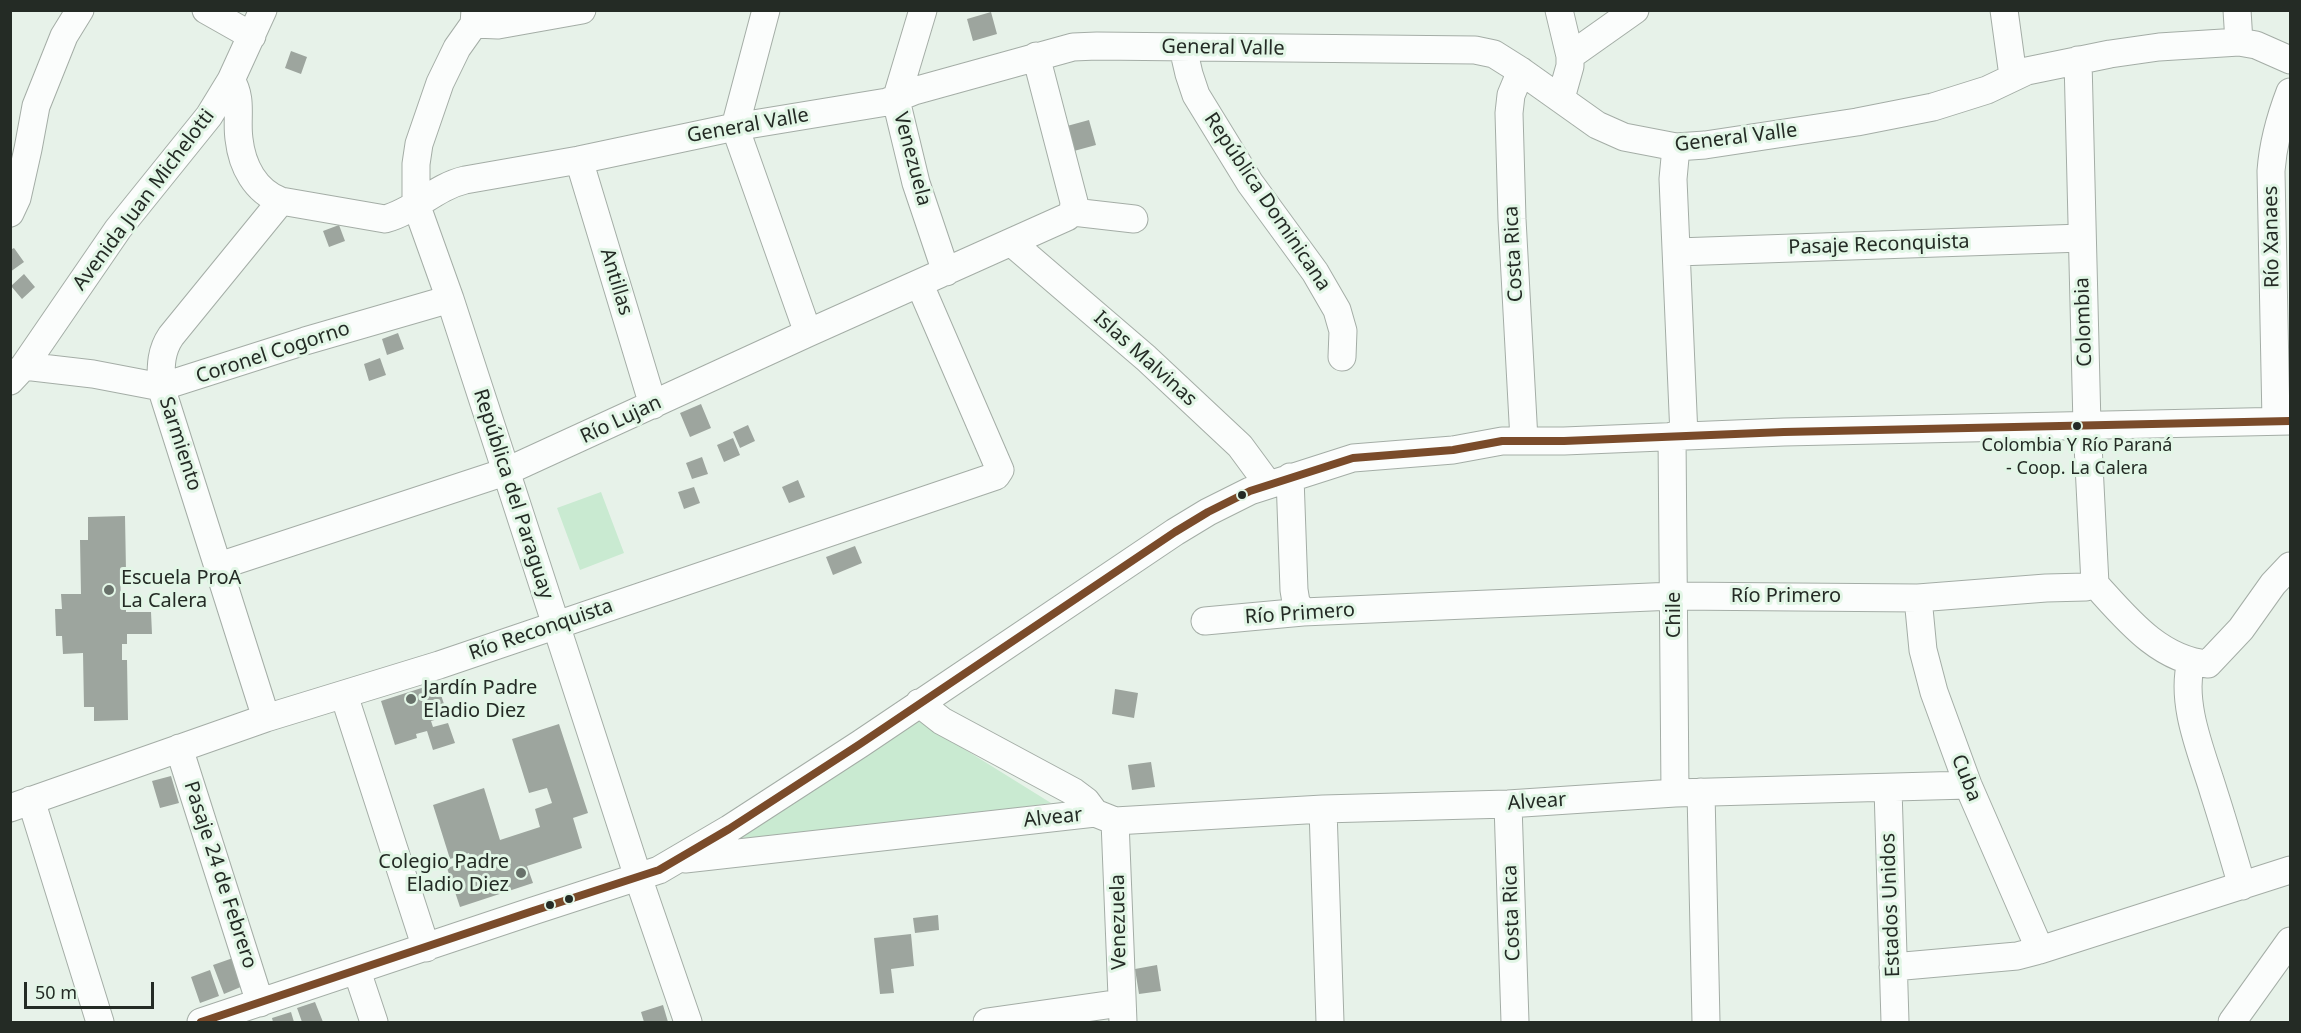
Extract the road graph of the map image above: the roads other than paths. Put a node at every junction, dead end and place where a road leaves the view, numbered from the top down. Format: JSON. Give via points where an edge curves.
{"nodes":[{"id":1,"x":80,"y":10,"type":"edge"},
{"id":2,"x":206,"y":10,"type":"edge"},
{"id":3,"x":263,"y":10,"type":"edge"},
{"id":4,"x":582,"y":10,"type":"edge"},
{"id":5,"x":766,"y":10,"type":"edge"},
{"id":6,"x":924,"y":10,"type":"edge"},
{"id":7,"x":1559,"y":10,"type":"edge"},
{"id":8,"x":1635,"y":10,"type":"edge"},
{"id":9,"x":2004,"y":10,"type":"edge"},
{"id":10,"x":2238,"y":10,"type":"edge"},
{"id":11,"x":474,"y":17,"type":"edge"},
{"id":12,"x":252,"y":36,"type":"junction"},
{"id":13,"x":2240,"y":42,"type":"junction"},
{"id":14,"x":1183,"y":48,"type":"junction"},
{"id":15,"x":1036,"y":56,"type":"junction"},
{"id":16,"x":1570,"y":56,"type":"junction"},
{"id":17,"x":2078,"y":60,"type":"junction"},
{"id":18,"x":2290,"y":60,"type":"edge"},
{"id":19,"x":1521,"y":71,"type":"junction"},
{"id":20,"x":2013,"y":76,"type":"junction"},
{"id":21,"x":231,"y":80,"type":"junction"},
{"id":22,"x":2290,"y":92,"type":"edge"},
{"id":23,"x":1561,"y":98,"type":"junction"},
{"id":24,"x":896,"y":100,"type":"junction"},
{"id":25,"x":735,"y":127,"type":"junction"},
{"id":26,"x":1676,"y":147,"type":"junction"},
{"id":27,"x":579,"y":160,"type":"junction"},
{"id":28,"x":281,"y":201,"type":"junction"},
{"id":29,"x":416,"y":204,"type":"junction"},
{"id":30,"x":14,"y":206,"type":"edge"},
{"id":31,"x":1070,"y":215,"type":"junction"},
{"id":32,"x":1134,"y":219,"type":"dead end"},
{"id":33,"x":2082,"y":238,"type":"junction"},
{"id":34,"x":1012,"y":243,"type":"junction"},
{"id":35,"x":1677,"y":252,"type":"junction"},
{"id":36,"x":946,"y":272,"type":"junction"},
{"id":37,"x":920,"y":285,"type":"junction"},
{"id":38,"x":450,"y":299,"type":"junction"},
{"id":39,"x":808,"y":333,"type":"junction"},
{"id":40,"x":1342,"y":357,"type":"dead end"},
{"id":41,"x":17,"y":374,"type":"edge"},
{"id":42,"x":161,"y":387,"type":"junction"},
{"id":43,"x":653,"y":405,"type":"junction"},
{"id":44,"x":2283,"y":421,"type":"edge"},
{"id":45,"x":2087,"y":425,"type":"junction"},
{"id":46,"x":1678,"y":436,"type":"junction"},
{"id":47,"x":1524,"y":440,"type":"junction"},
{"id":48,"x":505,"y":472,"type":"junction"},
{"id":49,"x":1279,"y":481,"type":"junction"},
{"id":50,"x":219,"y":566,"type":"junction"},
{"id":51,"x":2290,"y":566,"type":"edge"},
{"id":52,"x":2095,"y":584,"type":"junction"},
{"id":53,"x":1674,"y":596,"type":"junction"},
{"id":54,"x":1918,"y":598,"type":"junction"},
{"id":55,"x":1303,"y":612,"type":"junction"},
{"id":56,"x":1205,"y":621,"type":"dead end"},
{"id":57,"x":555,"y":626,"type":"junction"},
{"id":58,"x":2191,"y":662,"type":"junction"},
{"id":59,"x":344,"y":695,"type":"junction"},
{"id":60,"x":919,"y":704,"type":"junction"},
{"id":61,"x":266,"y":718,"type":"junction"},
{"id":62,"x":179,"y":748,"type":"junction"},
{"id":63,"x":1968,"y":785,"type":"junction"},
{"id":64,"x":1888,"y":788,"type":"junction"},
{"id":65,"x":1688,"y":792,"type":"junction"},
{"id":66,"x":21,"y":804,"type":"edge"},
{"id":67,"x":1508,"y":804,"type":"junction"},
{"id":68,"x":1323,"y":809,"type":"junction"},
{"id":69,"x":1105,"y":817,"type":"junction"},
{"id":70,"x":678,"y":860,"type":"junction"},
{"id":71,"x":2290,"y":870,"type":"edge"},
{"id":72,"x":638,"y":877,"type":"junction"},
{"id":73,"x":2242,"y":886,"type":"junction"},
{"id":74,"x":2290,"y":941,"type":"edge"},
{"id":75,"x":426,"y":948,"type":"junction"},
{"id":76,"x":2040,"y":950,"type":"junction"},
{"id":77,"x":1893,"y":966,"type":"junction"},
{"id":78,"x":357,"y":971,"type":"junction"},
{"id":79,"x":260,"y":1003,"type":"junction"},
{"id":80,"x":1122,"y":1013,"type":"edge"},
{"id":81,"x":100,"y":1023,"type":"edge"},
{"id":82,"x":201,"y":1023,"type":"edge"},
{"id":83,"x":374,"y":1023,"type":"edge"},
{"id":84,"x":688,"y":1023,"type":"edge"},
{"id":85,"x":987,"y":1023,"type":"edge"},
{"id":86,"x":1330,"y":1023,"type":"edge"},
{"id":87,"x":1515,"y":1023,"type":"edge"},
{"id":88,"x":1706,"y":1023,"type":"edge"},
{"id":89,"x":1895,"y":1023,"type":"edge"},
{"id":90,"x":2232,"y":1023,"type":"edge"}],
"edges":[{"from":1,"to":30,"type":"street","via":[[64,36],[36,106]]},
{"from":2,"to":12,"type":"street"},
{"from":3,"to":12,"type":"street","name":"Avenida Juan Michelotti"},
{"from":4,"to":11,"type":"street","via":[[498,25]]},
{"from":5,"to":25,"type":"street"},
{"from":6,"to":24,"type":"street","name":"Venezuela"},
{"from":7,"to":16,"type":"street"},
{"from":8,"to":16,"type":"street"},
{"from":9,"to":20,"type":"street"},
{"from":10,"to":13,"type":"street"},
{"from":11,"to":29,"type":"street","name":"República del Paraguay","via":[[440,83],[418,144]]},
{"from":12,"to":21,"type":"street","name":"Avenida Juan Michelotti"},
{"from":13,"to":17,"type":"street","name":"General Valle","via":[[2159,47]]},
{"from":13,"to":18,"type":"street","name":"General Valle"},
{"from":14,"to":15,"type":"street","name":"General Valle","via":[[1073,47]]},
{"from":14,"to":19,"type":"street","name":"General Valle","via":[[1475,50],[1494,54]]},
{"from":14,"to":40,"type":"street","name":"República Dominicana","via":[[1196,95],[1250,183],[1315,272],[1337,310],[1343,331]]},
{"from":15,"to":24,"type":"street","name":"General Valle","via":[[914,91]]},
{"from":15,"to":31,"type":"street","via":[[1074,202]]},
{"from":16,"to":23,"type":"street"},
{"from":17,"to":20,"type":"street","name":"General Valle"},
{"from":17,"to":33,"type":"street","name":"Colombia"},
{"from":19,"to":23,"type":"street","name":"General Valle"},
{"from":19,"to":47,"type":"street","name":"Costa Rica","via":[[1511,95],[1509,113]]},
{"from":20,"to":26,"type":"street","name":"General Valle","via":[[1986,90],[1933,107],[1857,122]]},
{"from":21,"to":28,"type":"street","name":"General Valle","via":[[237,90],[239,140],[246,166],[257,186]]},
{"from":21,"to":41,"type":"street","name":"Avenida Juan Michelotti","via":[[209,116],[118,230]]},
{"from":22,"to":44,"type":"street","name":"Río Xanaes","via":[[2272,148],[2271,171]]},
{"from":23,"to":26,"type":"street","name":"General Valle","via":[[1597,125],[1624,138]]},
{"from":24,"to":25,"type":"street","name":"General Valle"},
{"from":24,"to":36,"type":"street","name":"Venezuela","via":[[916,183]]},
{"from":25,"to":27,"type":"street","name":"General Valle"},
{"from":25,"to":39,"type":"street"},
{"from":26,"to":35,"type":"street","name":"Chile","via":[[1673,179]]},
{"from":27,"to":29,"type":"street","name":"General Valle","via":[[450,183]]},
{"from":27,"to":43,"type":"street","name":"Antillas"},
{"from":28,"to":29,"type":"street","name":"General Valle","via":[[385,219]]},
{"from":28,"to":42,"type":"street","name":"Sarmiento","via":[[164,346]]},
{"from":29,"to":38,"type":"street","name":"República del Paraguay"},
{"from":31,"to":32,"type":"street"},
{"from":31,"to":34,"type":"street","name":"Río Lujan"},
{"from":33,"to":35,"type":"street","name":"Pasaje Reconquista"},
{"from":33,"to":45,"type":"street","name":"Colombia"},
{"from":34,"to":36,"type":"street","name":"Río Lujan"},
{"from":34,"to":49,"type":"street","name":"Islas Malvinas","via":[[1146,358],[1256,465]]},
{"from":35,"to":46,"type":"street","name":"Chile"},
{"from":36,"to":37,"type":"street","name":"Río Lujan"},
{"from":37,"to":39,"type":"street","name":"Río Lujan"},
{"from":37,"to":57,"type":"street","name":"Río Reconquista","via":[[1000,470],[996,476]]},
{"from":38,"to":42,"type":"street","name":"Coronel Cogorno"},
{"from":38,"to":48,"type":"street","name":"República del Paraguay"},
{"from":39,"to":43,"type":"street","name":"Río Lujan"},
{"from":41,"to":42,"type":"street","name":"Coronel Cogorno","via":[[93,374]]},
{"from":42,"to":50,"type":"street","name":"Sarmiento"},
{"from":43,"to":48,"type":"street","name":"Río Lujan"},
{"from":44,"to":45,"type":"street"},
{"from":45,"to":46,"type":"street"},
{"from":45,"to":52,"type":"street","name":"Colombia"},
{"from":46,"to":47,"type":"street"},
{"from":46,"to":53,"type":"street","name":"Chile"},
{"from":47,"to":49,"type":"street","via":[[1353,458]]},
{"from":48,"to":50,"type":"street","name":"Río Lujan"},
{"from":48,"to":57,"type":"street","name":"República del Paraguay"},
{"from":49,"to":55,"type":"street","via":[[1296,602]]},
{"from":49,"to":60,"type":"street","via":[[1208,512],[1175,532]]},
{"from":50,"to":61,"type":"street","name":"Sarmiento"},
{"from":51,"to":58,"type":"street","via":[[2208,664]]},
{"from":52,"to":54,"type":"street","name":"Río Primero"},
{"from":52,"to":58,"type":"street","via":[[2139,632]]},
{"from":53,"to":54,"type":"street","name":"Río Primero"},
{"from":53,"to":55,"type":"street","name":"Río Primero"},
{"from":53,"to":65,"type":"street","name":"Chile"},
{"from":54,"to":63,"type":"street","name":"Cuba","via":[[1923,650],[1934,692]]},
{"from":55,"to":56,"type":"street","name":"Río Primero"},
{"from":57,"to":59,"type":"street","name":"Río Reconquista"},
{"from":57,"to":72,"type":"street","name":"República del Paraguay"},
{"from":58,"to":73,"type":"street","via":[[2187,678],[2190,704]]},
{"from":59,"to":61,"type":"street","name":"Río Reconquista"},
{"from":59,"to":75,"type":"street"},
{"from":60,"to":69,"type":"street","via":[[942,721],[1074,792]]},
{"from":60,"to":70,"type":"street"},
{"from":61,"to":62,"type":"street","name":"Río Reconquista"},
{"from":62,"to":66,"type":"street","name":"Río Reconquista"},
{"from":62,"to":79,"type":"street","name":"Pasaje 24 de Febrero"},
{"from":63,"to":64,"type":"street","name":"Alvear"},
{"from":63,"to":76,"type":"street","name":"Cuba"},
{"from":64,"to":65,"type":"street","name":"Alvear"},
{"from":64,"to":77,"type":"street","name":"Estados Unidos"},
{"from":65,"to":67,"type":"street","name":"Alvear"},
{"from":65,"to":88,"type":"street","name":"Chile"},
{"from":66,"to":81,"type":"street"},
{"from":67,"to":68,"type":"street","name":"Alvear"},
{"from":67,"to":87,"type":"street","name":"Costa Rica"},
{"from":68,"to":69,"type":"street","name":"Alvear"},
{"from":68,"to":86,"type":"street"},
{"from":69,"to":70,"type":"street","name":"Alvear"},
{"from":69,"to":80,"type":"street","name":"Venezuela"},
{"from":70,"to":72,"type":"street","name":"Alvear"},
{"from":71,"to":73,"type":"street"},
{"from":72,"to":75,"type":"street","name":"Alvear"},
{"from":72,"to":84,"type":"street","name":"República del Paraguay"},
{"from":73,"to":76,"type":"street"},
{"from":74,"to":90,"type":"street"},
{"from":75,"to":78,"type":"street","name":"Alvear"},
{"from":76,"to":77,"type":"street","via":[[2017,956]]},
{"from":77,"to":89,"type":"street","name":"Estados Unidos"},
{"from":78,"to":79,"type":"street","name":"Alvear"},
{"from":78,"to":83,"type":"street"},
{"from":79,"to":82,"type":"street","name":"Alvear"},
{"from":80,"to":85,"type":"street"}]}
